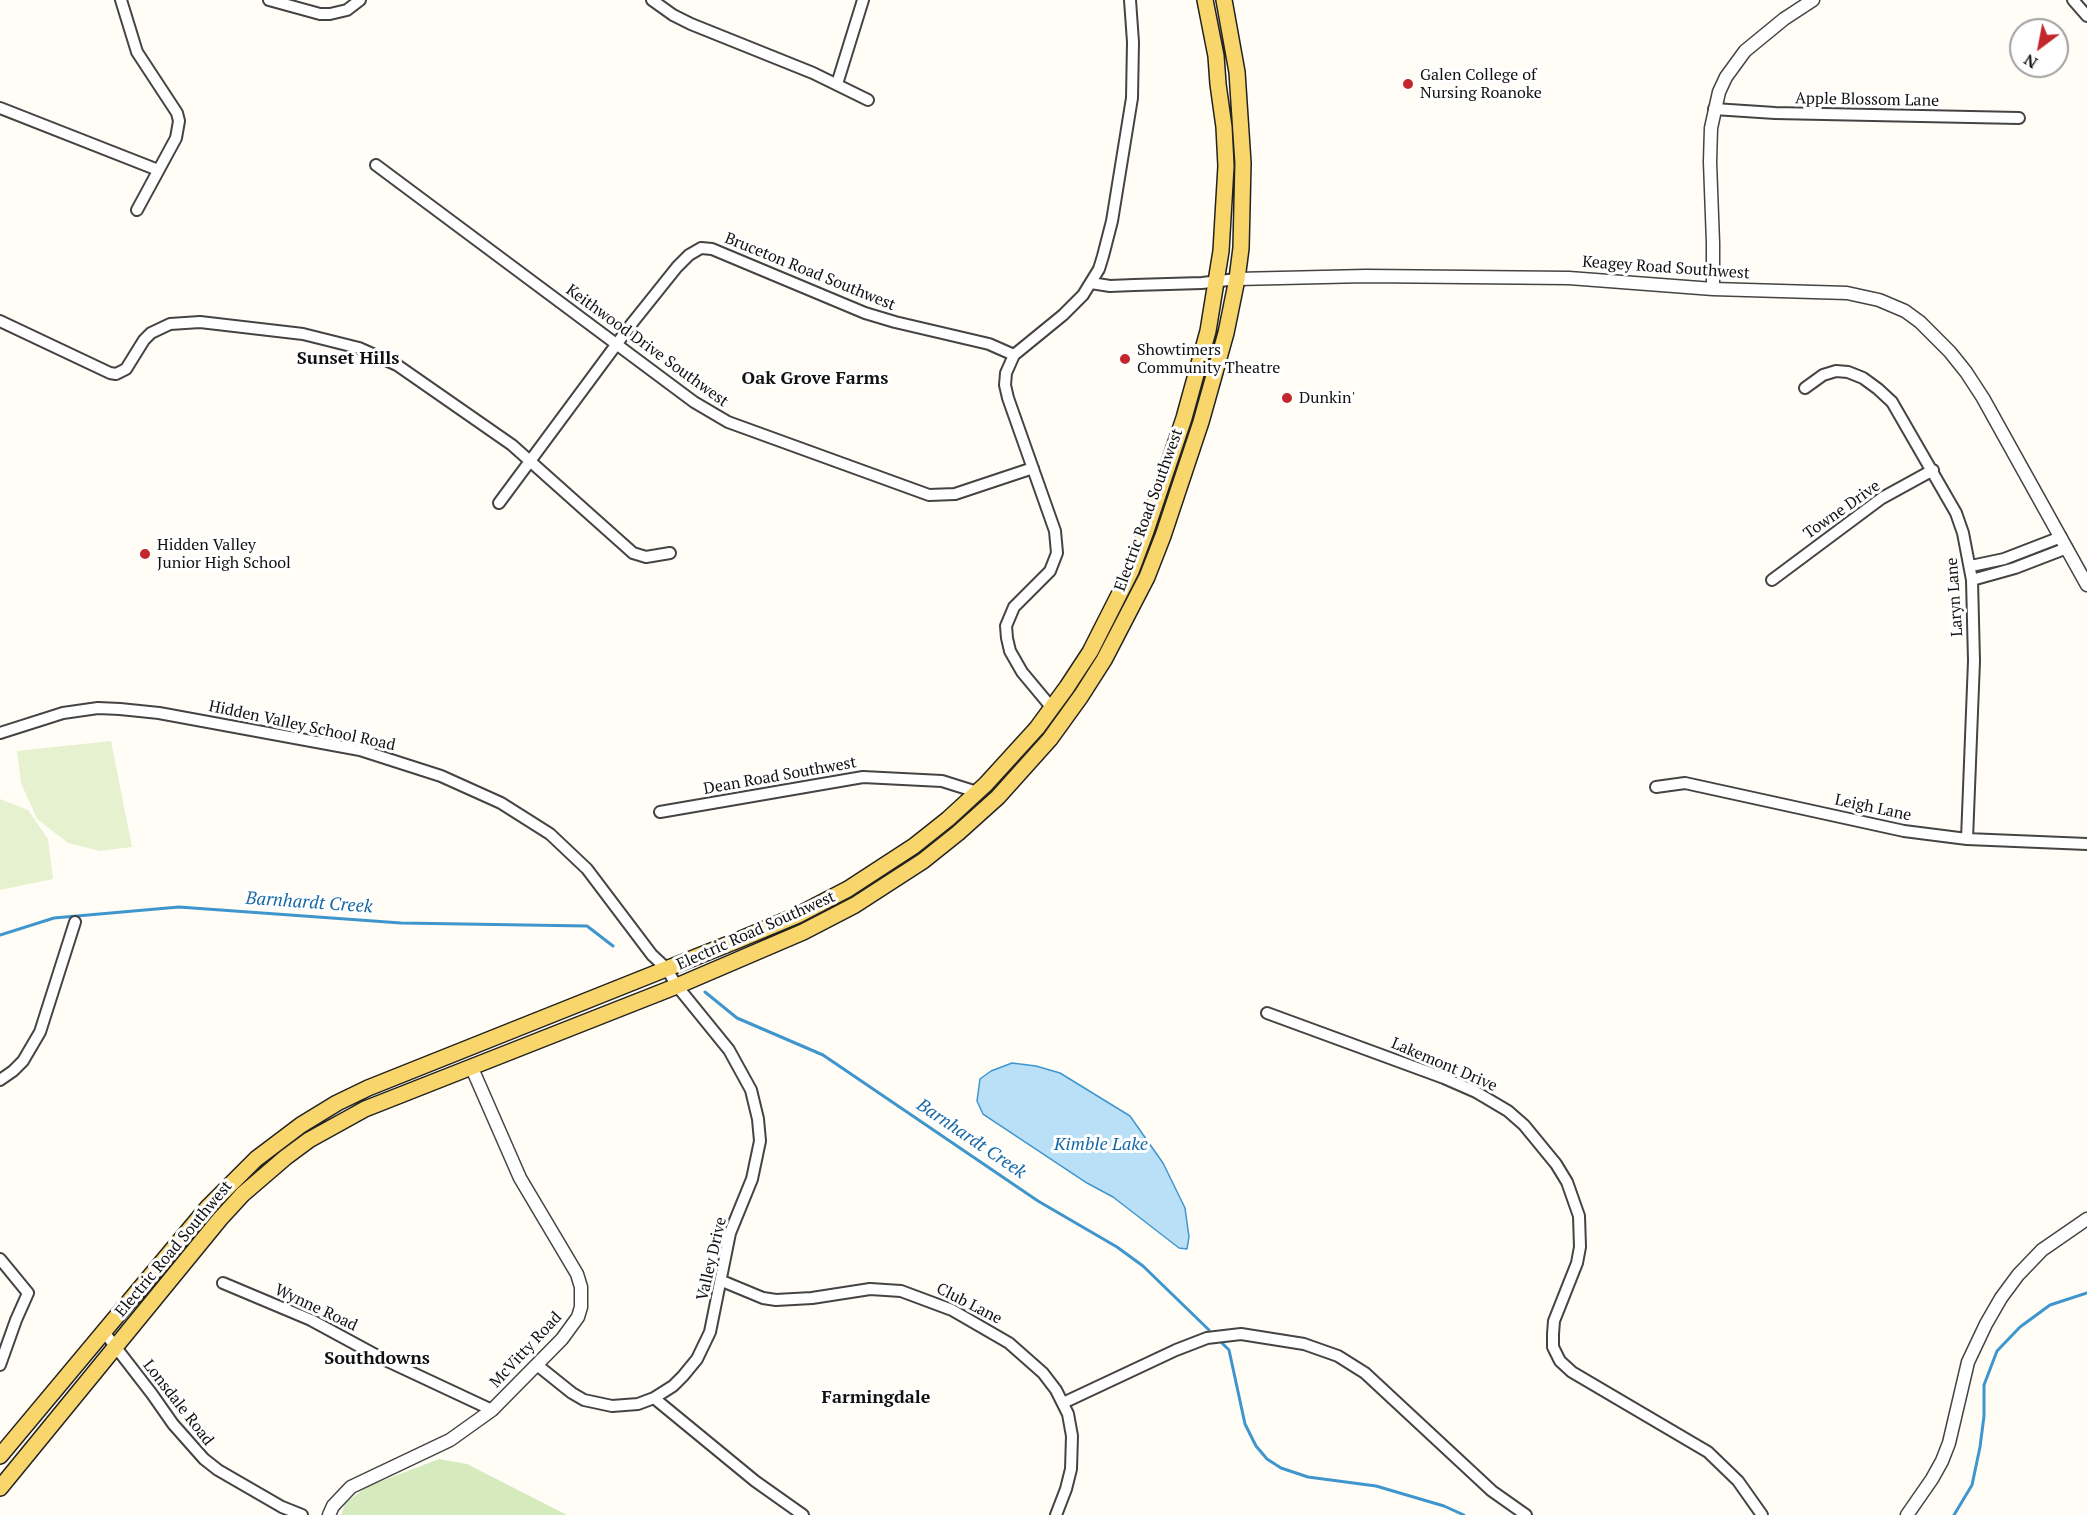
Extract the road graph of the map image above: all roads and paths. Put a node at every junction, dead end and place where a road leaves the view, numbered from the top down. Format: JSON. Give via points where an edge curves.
{"nodes":[{"id":1,"x":121,"y":0,"type":"edge"},
{"id":2,"x":269,"y":0,"type":"edge"},
{"id":3,"x":360,"y":0,"type":"edge"},
{"id":4,"x":652,"y":0,"type":"edge"},
{"id":5,"x":863,"y":0,"type":"edge"},
{"id":6,"x":1130,"y":0,"type":"edge"},
{"id":7,"x":1205,"y":0,"type":"edge"},
{"id":8,"x":1224,"y":0,"type":"edge"},
{"id":9,"x":1813,"y":0,"type":"edge"},
{"id":10,"x":2073,"y":0,"type":"edge"},
{"id":11,"x":2087,"y":16,"type":"edge"},
{"id":12,"x":837,"y":84,"type":"junction"},
{"id":13,"x":868,"y":100,"type":"dead end"},
{"id":14,"x":0,"y":108,"type":"edge"},
{"id":15,"x":1714,"y":109,"type":"junction"},
{"id":16,"x":2019,"y":118,"type":"dead end"},
{"id":17,"x":376,"y":165,"type":"dead end"},
{"id":18,"x":158,"y":170,"type":"junction"},
{"id":19,"x":137,"y":210,"type":"dead end"},
{"id":20,"x":1237,"y":279,"type":"junction"},
{"id":21,"x":1217,"y":282,"type":"junction"},
{"id":22,"x":1091,"y":283,"type":"junction"},
{"id":23,"x":1713,"y":289,"type":"junction"},
{"id":24,"x":0,"y":321,"type":"edge"},
{"id":25,"x":617,"y":345,"type":"junction"},
{"id":26,"x":1014,"y":355,"type":"junction"},
{"id":27,"x":1805,"y":388,"type":"dead end"},
{"id":28,"x":531,"y":460,"type":"junction"},
{"id":29,"x":1033,"y":468,"type":"junction"},
{"id":30,"x":1933,"y":470,"type":"junction"},
{"id":31,"x":499,"y":503,"type":"dead end"},
{"id":32,"x":2064,"y":543,"type":"junction"},
{"id":33,"x":670,"y":553,"type":"dead end"},
{"id":34,"x":1971,"y":566,"type":"junction"},
{"id":35,"x":1772,"y":580,"type":"dead end"},
{"id":36,"x":1972,"y":580,"type":"junction"},
{"id":37,"x":2087,"y":585,"type":"edge"},
{"id":38,"x":1052,"y":708,"type":"junction"},
{"id":39,"x":0,"y":733,"type":"edge"},
{"id":40,"x":1656,"y":787,"type":"dead end"},
{"id":41,"x":977,"y":792,"type":"junction"},
{"id":42,"x":660,"y":813,"type":"dead end"},
{"id":43,"x":1967,"y":839,"type":"junction"},
{"id":44,"x":2087,"y":844,"type":"edge"},
{"id":45,"x":75,"y":922,"type":"dead end"},
{"id":46,"x":666,"y":968,"type":"junction"},
{"id":47,"x":677,"y":986,"type":"junction"},
{"id":48,"x":1267,"y":1013,"type":"dead end"},
{"id":49,"x":471,"y":1066,"type":"junction"},
{"id":50,"x":0,"y":1080,"type":"edge"},
{"id":51,"x":2087,"y":1219,"type":"edge"},
{"id":52,"x":0,"y":1259,"type":"edge"},
{"id":53,"x":722,"y":1281,"type":"junction"},
{"id":54,"x":223,"y":1283,"type":"dead end"},
{"id":55,"x":104,"y":1332,"type":"junction"},
{"id":56,"x":115,"y":1347,"type":"junction"},
{"id":57,"x":0,"y":1365,"type":"edge"},
{"id":58,"x":537,"y":1365,"type":"junction"},
{"id":59,"x":654,"y":1398,"type":"junction"},
{"id":60,"x":1063,"y":1403,"type":"junction"},
{"id":61,"x":492,"y":1410,"type":"junction"},
{"id":62,"x":0,"y":1456,"type":"edge"},
{"id":63,"x":0,"y":1488,"type":"edge"},
{"id":64,"x":302,"y":1515,"type":"edge"},
{"id":65,"x":329,"y":1515,"type":"edge"},
{"id":66,"x":803,"y":1515,"type":"edge"},
{"id":67,"x":1056,"y":1515,"type":"edge"},
{"id":68,"x":1526,"y":1515,"type":"edge"},
{"id":69,"x":1762,"y":1515,"type":"edge"},
{"id":70,"x":1907,"y":1515,"type":"edge"}],
"edges":[{"from":1,"to":18,"type":"street","via":[[137,52],[179,121],[176,138]]},
{"from":2,"to":3,"type":"street","via":[[320,14],[347,10]]},
{"from":4,"to":12,"type":"street","via":[[691,24]]},
{"from":5,"to":12,"type":"street"},
{"from":6,"to":22,"type":"street","via":[[1130,114],[1112,221]]},
{"from":7,"to":21,"type":"main road","name":"Electric Road Southwest","via":[[1225,137],[1224,216]]},
{"from":8,"to":20,"type":"main road","name":"Electric Road Southwest","via":[[1242,123],[1243,214]]},
{"from":9,"to":15,"type":"street","via":[[1745,51],[1726,77]]},
{"from":10,"to":11,"type":"street"},
{"from":12,"to":13,"type":"street"},
{"from":14,"to":18,"type":"street"},
{"from":15,"to":16,"type":"street","name":"Apple Blossom Lane"},
{"from":15,"to":23,"type":"street","via":[[1710,162]]},
{"from":17,"to":25,"type":"street","name":"Keithwood Drive Southwest"},
{"from":18,"to":19,"type":"street"},
{"from":20,"to":21,"type":"street","name":"Keagey Road Southwest"},
{"from":20,"to":23,"type":"street","name":"Keagey Road Southwest","via":[[1569,278]]},
{"from":20,"to":47,"type":"main road","name":"Electric Road Southwest","via":[[1211,386],[1147,577],[1104,660],[1050,739],[988,806],[886,887],[803,932]]},
{"from":21,"to":22,"type":"street","name":"Keagey Road Southwest","via":[[1110,286]]},
{"from":21,"to":38,"type":"main road","name":"Electric Road Southwest","via":[[1202,360],[1131,571],[1090,652]]},
{"from":22,"to":26,"type":"street","via":[[1063,315]]},
{"from":23,"to":32,"type":"street","name":"Keagey Road Southwest","via":[[1858,295],[1888,303],[1920,322],[1950,352],[1983,398]]},
{"from":24,"to":28,"type":"street","via":[[116,374],[126,369],[151,333],[170,324],[200,322],[331,340],[397,365]]},
{"from":25,"to":26,"type":"street","name":"Bruceton Road Southwest","via":[[683,261],[695,250],[705,248],[866,313],[989,344]]},
{"from":25,"to":28,"type":"street","name":"Bruceton Road Southwest"},
{"from":25,"to":29,"type":"street","name":"Keithwood Drive Southwest","via":[[728,422],[921,494],[955,494]]},
{"from":26,"to":29,"type":"street","via":[[1005,385]]},
{"from":27,"to":30,"type":"street","name":"Laryn Lane","via":[[1836,371],[1863,378],[1892,402]]},
{"from":28,"to":31,"type":"street","name":"Bruceton Road Southwest"},
{"from":28,"to":33,"type":"street","via":[[633,553],[646,558]]},
{"from":29,"to":38,"type":"street","via":[[1055,531],[1057,553],[1050,571],[1014,607],[1006,626],[1010,651]]},
{"from":30,"to":34,"type":"street","name":"Laryn Lane","via":[[1956,513]]},
{"from":30,"to":35,"type":"street","name":"Towne Drive","via":[[1882,498]]},
{"from":32,"to":34,"type":"street"},
{"from":32,"to":36,"type":"street","via":[[2015,568]]},
{"from":32,"to":37,"type":"street","name":"Keagey Road Southwest"},
{"from":34,"to":36,"type":"street","name":"Laryn Lane"},
{"from":36,"to":43,"type":"street","name":"Laryn Lane","via":[[1974,661]]},
{"from":38,"to":41,"type":"main road","name":"Electric Road Southwest"},
{"from":39,"to":46,"type":"street","name":"Hidden Valley School Road","via":[[63,712],[120,709],[360,750],[441,776],[501,803],[565,847],[587,869],[652,956]]},
{"from":40,"to":43,"type":"street","name":"Leigh Lane","via":[[1685,783],[1904,831]]},
{"from":41,"to":42,"type":"street","name":"Dean Road Southwest","via":[[942,781],[863,777]]},
{"from":41,"to":46,"type":"main road","name":"Electric Road Southwest","via":[[914,846],[848,889],[798,915]]},
{"from":43,"to":44,"type":"street","name":"Leigh Lane"},
{"from":45,"to":50,"type":"street","via":[[40,1032],[22,1061]]},
{"from":46,"to":47,"type":"street","name":"Valley Drive"},
{"from":46,"to":55,"type":"main road","name":"Electric Road Southwest","via":[[368,1088],[301,1125],[231,1182]]},
{"from":47,"to":49,"type":"main road","name":"Electric Road Southwest"},
{"from":47,"to":53,"type":"street","name":"Valley Drive","via":[[729,1050],[751,1090],[758,1119],[757,1160],[730,1233]]},
{"from":48,"to":69,"type":"street","name":"Lakemont Drive","via":[[1444,1078],[1476,1092],[1524,1125],[1556,1164],[1579,1216],[1577,1263],[1554,1321],[1553,1347],[1560,1361],[1572,1372],[1708,1452],[1738,1481]]},
{"from":49,"to":56,"type":"main road","name":"Electric Road Southwest","via":[[365,1109],[286,1157],[220,1219]]},
{"from":49,"to":58,"type":"street","name":"McVitty Road","via":[[519,1178],[581,1287],[578,1317]]},
{"from":51,"to":70,"type":"street","via":[[2042,1250],[2001,1298],[1968,1362],[1942,1461]]},
{"from":52,"to":57,"type":"street","via":[[28,1293]]},
{"from":53,"to":59,"type":"street","name":"Valley Drive","via":[[710,1332],[701,1351],[678,1381]]},
{"from":53,"to":60,"type":"street","name":"Club Lane","via":[[776,1300],[812,1299],[870,1289],[901,1291],[931,1301],[1009,1343],[1042,1373]]},
{"from":54,"to":61,"type":"street","name":"Wynne Road","via":[[311,1320],[382,1359]]},
{"from":55,"to":56,"type":"street","name":"Lonsdale Road"},
{"from":55,"to":62,"type":"main road","name":"Electric Road Southwest"},
{"from":56,"to":63,"type":"main road","name":"Electric Road Southwest"},
{"from":56,"to":64,"type":"street","name":"Lonsdale Road","via":[[173,1425],[204,1459],[227,1476]]},
{"from":58,"to":59,"type":"street","name":"Valley Drive","via":[[572,1393],[598,1404],[623,1406]]},
{"from":58,"to":61,"type":"street","name":"McVitty Road"},
{"from":59,"to":66,"type":"street"},
{"from":60,"to":67,"type":"street","name":"Club Lane","via":[[1072,1436],[1072,1454],[1066,1489]]},
{"from":60,"to":68,"type":"street","via":[[1207,1338],[1242,1334],[1304,1344],[1326,1350],[1353,1365],[1492,1491]]},
{"from":61,"to":65,"type":"street","name":"McVitty Road","via":[[450,1440],[351,1487]]}]}
